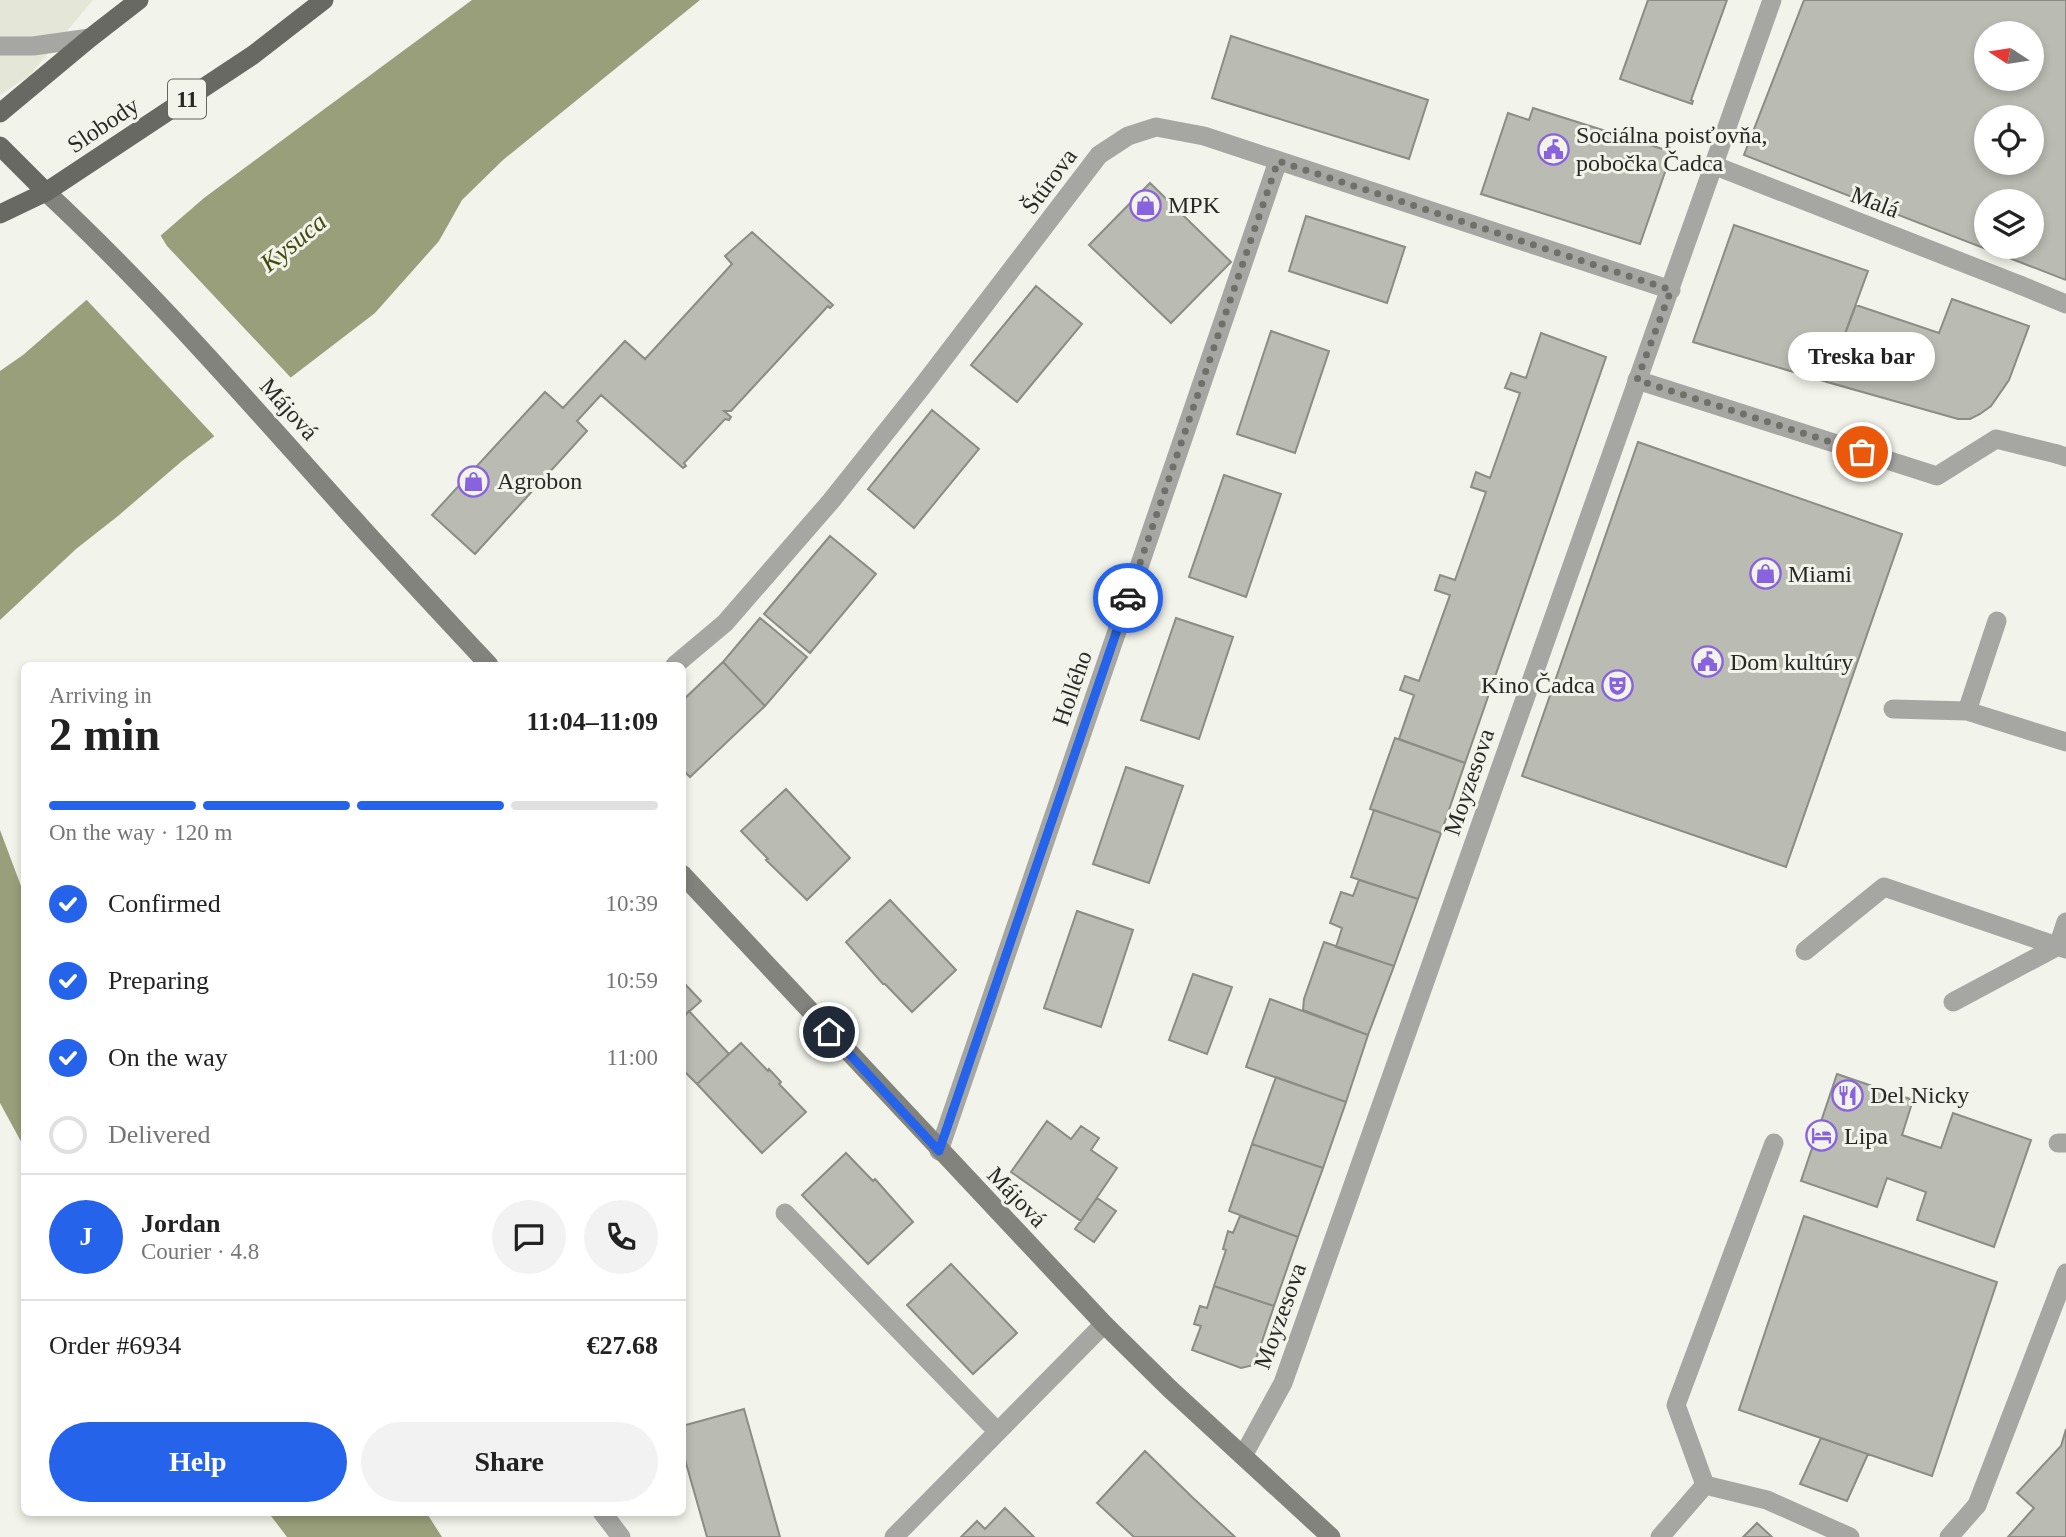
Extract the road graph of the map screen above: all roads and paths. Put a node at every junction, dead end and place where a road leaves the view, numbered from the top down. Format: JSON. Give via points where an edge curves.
{"nodes":[{"id":1,"x":139,"y":0,"type":"edge"},
{"id":2,"x":324,"y":0,"type":"edge"},
{"id":3,"x":1772,"y":0,"type":"edge"},
{"id":4,"x":90,"y":38,"type":"junction"},
{"id":5,"x":0,"y":46,"type":"edge"},
{"id":6,"x":0,"y":113,"type":"edge"},
{"id":7,"x":0,"y":146,"type":"edge"},
{"id":8,"x":1278,"y":161,"type":"junction"},
{"id":9,"x":1713,"y":165,"type":"junction"},
{"id":10,"x":46,"y":192,"type":"junction"},
{"id":11,"x":0,"y":214,"type":"edge"},
{"id":12,"x":1671,"y":290,"type":"junction"},
{"id":13,"x":2066,"y":304,"type":"edge"},
{"id":14,"x":1637,"y":380,"type":"junction"},
{"id":15,"x":2062,"y":456,"type":"edge"},
{"id":16,"x":1997,"y":621,"type":"dead end"},
{"id":17,"x":486,"y":662,"type":"edge"},
{"id":18,"x":679,"y":662,"type":"edge"},
{"id":19,"x":1893,"y":709,"type":"dead end"},
{"id":20,"x":1967,"y":711,"type":"junction"},
{"id":21,"x":2066,"y":742,"type":"edge"},
{"id":22,"x":686,"y":878,"type":"edge"},
{"id":23,"x":2066,"y":922,"type":"edge"},
{"id":24,"x":2062,"y":948,"type":"edge"},
{"id":25,"x":1805,"y":951,"type":"dead end"},
{"id":26,"x":1953,"y":1002,"type":"dead end"},
{"id":27,"x":1774,"y":1143,"type":"dead end"},
{"id":28,"x":939,"y":1151,"type":"junction"},
{"id":29,"x":785,"y":1213,"type":"dead end"},
{"id":30,"x":2066,"y":1273,"type":"edge"},
{"id":31,"x":1104,"y":1324,"type":"junction"},
{"id":32,"x":997,"y":1431,"type":"junction"},
{"id":33,"x":1242,"y":1456,"type":"junction"},
{"id":34,"x":1705,"y":1485,"type":"junction"},
{"id":35,"x":605,"y":1516,"type":"edge"},
{"id":36,"x":621,"y":1537,"type":"edge"},
{"id":37,"x":894,"y":1537,"type":"edge"},
{"id":38,"x":1331,"y":1537,"type":"edge"},
{"id":39,"x":1660,"y":1537,"type":"edge"},
{"id":40,"x":1850,"y":1537,"type":"edge"},
{"id":41,"x":1949,"y":1537,"type":"edge"}],
"edges":[{"from":1,"to":4,"type":"main road"},
{"from":2,"to":10,"type":"main road","name":"Slobody","number":"11","via":[[253,55]]},
{"from":3,"to":9,"type":"street","name":"Moyzesova"},
{"from":4,"to":5,"type":"street"},
{"from":4,"to":6,"type":"main road"},
{"from":7,"to":10,"type":"main road"},
{"from":8,"to":12,"type":"street","name":"Štúrova"},
{"from":8,"to":18,"type":"street","name":"Štúrova","via":[[1204,136],[1156,127],[1128,136],[1099,155],[831,501],[725,623]]},
{"from":8,"to":28,"type":"street","name":"Hollého"},
{"from":9,"to":12,"type":"street","name":"Moyzesova"},
{"from":9,"to":13,"type":"street","name":"Malá"},
{"from":10,"to":11,"type":"main road","number":"11"},
{"from":10,"to":17,"type":"main road","name":"Májová","via":[[278,431]]},
{"from":12,"to":14,"type":"street","name":"Moyzesova"},
{"from":14,"to":15,"type":"street","via":[[1937,476],[1996,439]]},
{"from":14,"to":33,"type":"street","name":"Moyzesova","via":[[1283,1382]]},
{"from":16,"to":20,"type":"street"},
{"from":19,"to":20,"type":"street"},
{"from":20,"to":21,"type":"street"},
{"from":22,"to":28,"type":"main road","name":"Májová"},
{"from":23,"to":24,"type":"street"},
{"from":24,"to":25,"type":"street","via":[[1884,887]]},
{"from":24,"to":26,"type":"street"},
{"from":27,"to":34,"type":"street","via":[[1676,1405]]},
{"from":28,"to":31,"type":"main road","name":"Májová"},
{"from":29,"to":32,"type":"street"},
{"from":30,"to":41,"type":"street","via":[[1978,1505]]},
{"from":31,"to":32,"type":"street"},
{"from":31,"to":33,"type":"main road","name":"Májová"},
{"from":32,"to":37,"type":"street"},
{"from":33,"to":38,"type":"main road","name":"Májová"},
{"from":34,"to":39,"type":"street"},
{"from":34,"to":40,"type":"street","via":[[1767,1500]]},
{"from":35,"to":36,"type":"street"}]}
